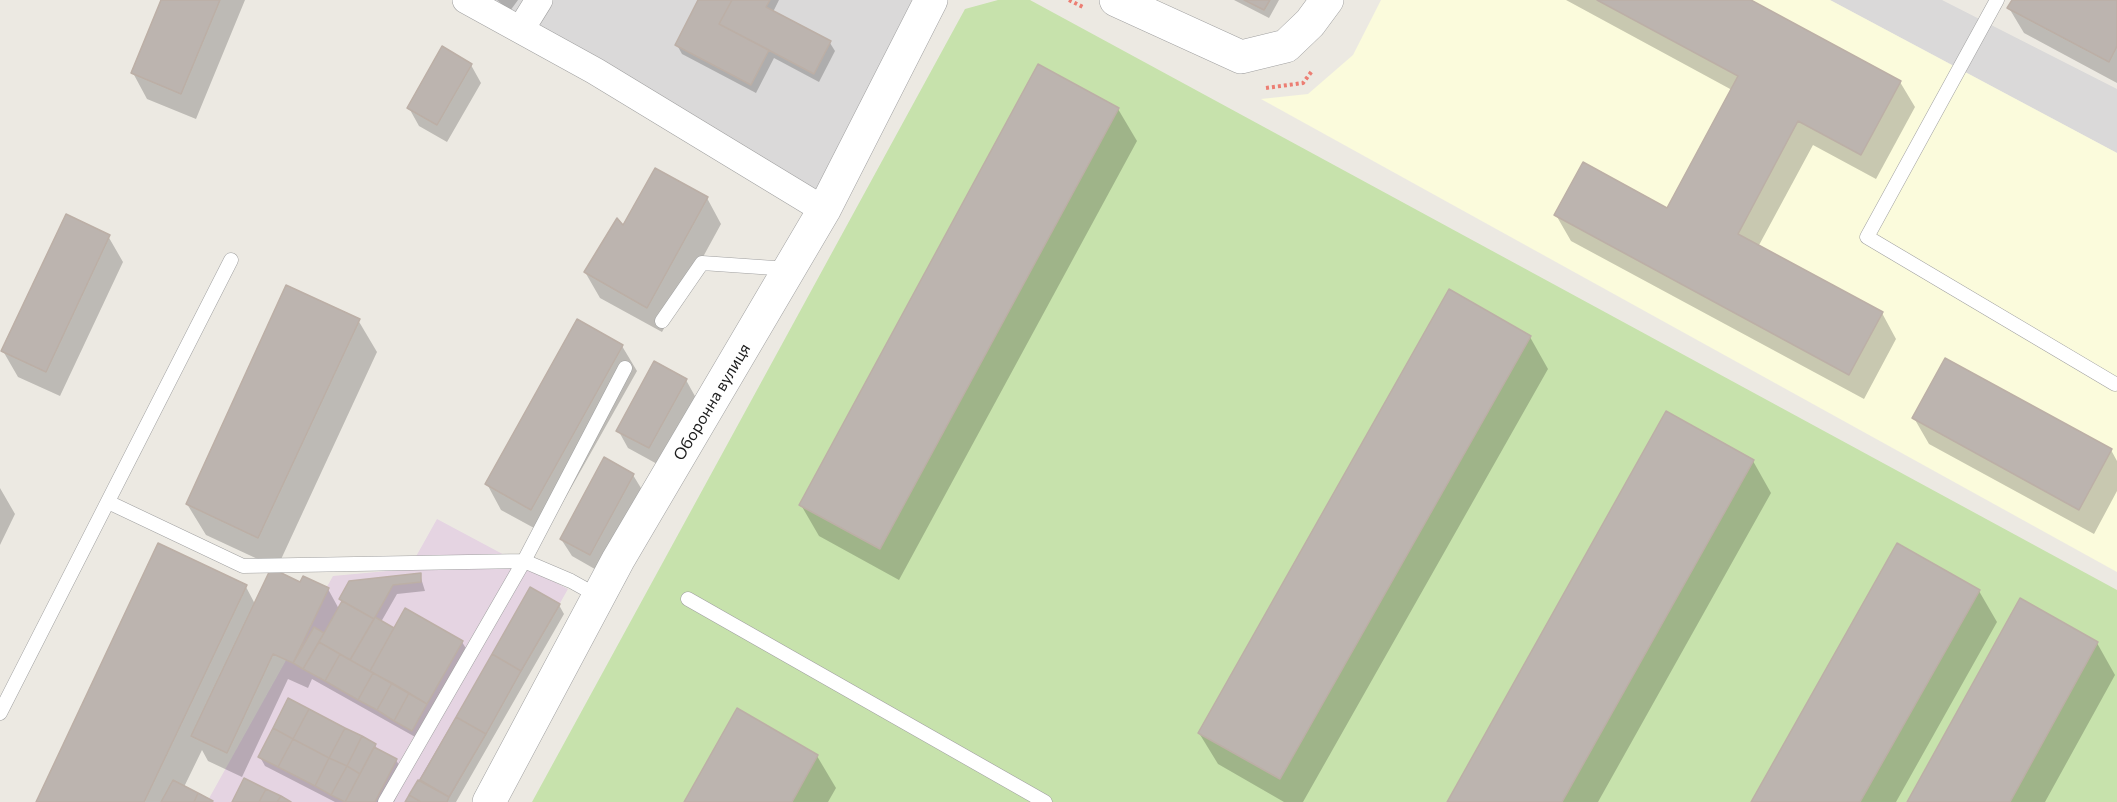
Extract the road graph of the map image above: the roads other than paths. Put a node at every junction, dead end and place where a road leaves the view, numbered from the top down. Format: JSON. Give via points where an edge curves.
{"nodes":[{"id":1,"x":466,"y":0,"type":"edge"},
{"id":2,"x":539,"y":0,"type":"edge"},
{"id":3,"x":1116,"y":0,"type":"edge"},
{"id":4,"x":1327,"y":0,"type":"edge"},
{"id":5,"x":1997,"y":0,"type":"edge"},
{"id":6,"x":929,"y":2,"type":"edge"},
{"id":7,"x":521,"y":28,"type":"junction"},
{"id":8,"x":824,"y":210,"type":"junction"},
{"id":9,"x":231,"y":260,"type":"dead end"},
{"id":10,"x":791,"y":270,"type":"junction"},
{"id":11,"x":662,"y":321,"type":"dead end"},
{"id":12,"x":625,"y":368,"type":"dead end"},
{"id":13,"x":2115,"y":384,"type":"dead end"},
{"id":14,"x":108,"y":502,"type":"junction"},
{"id":15,"x":524,"y":561,"type":"junction"},
{"id":16,"x":598,"y":596,"type":"junction"},
{"id":17,"x":688,"y":599,"type":"dead end"},
{"id":18,"x":0,"y":713,"type":"edge"},
{"id":19,"x":385,"y":802,"type":"edge"},
{"id":20,"x":489,"y":802,"type":"edge"},
{"id":21,"x":1045,"y":802,"type":"edge"}],
"edges":[{"from":1,"to":7,"type":"street"},
{"from":2,"to":7,"type":"street"},
{"from":3,"to":4,"type":"street","via":[[1241,57],[1286,46]]},
{"from":5,"to":13,"type":"lane","via":[[1867,237]]},
{"from":6,"to":8,"type":"street","name":"Оборонна вулиця"},
{"from":7,"to":8,"type":"street"},
{"from":8,"to":10,"type":"street","name":"Оборонна вулиця"},
{"from":9,"to":14,"type":"lane"},
{"from":10,"to":11,"type":"lane","via":[[702,263]]},
{"from":10,"to":16,"type":"street","name":"Оборонна вулиця"},
{"from":12,"to":15,"type":"lane"},
{"from":14,"to":15,"type":"lane","via":[[243,566]]},
{"from":14,"to":18,"type":"lane"},
{"from":15,"to":16,"type":"lane"},
{"from":15,"to":19,"type":"lane"},
{"from":16,"to":20,"type":"street","name":"Оборонна вулиця"},
{"from":17,"to":21,"type":"lane"}]}
